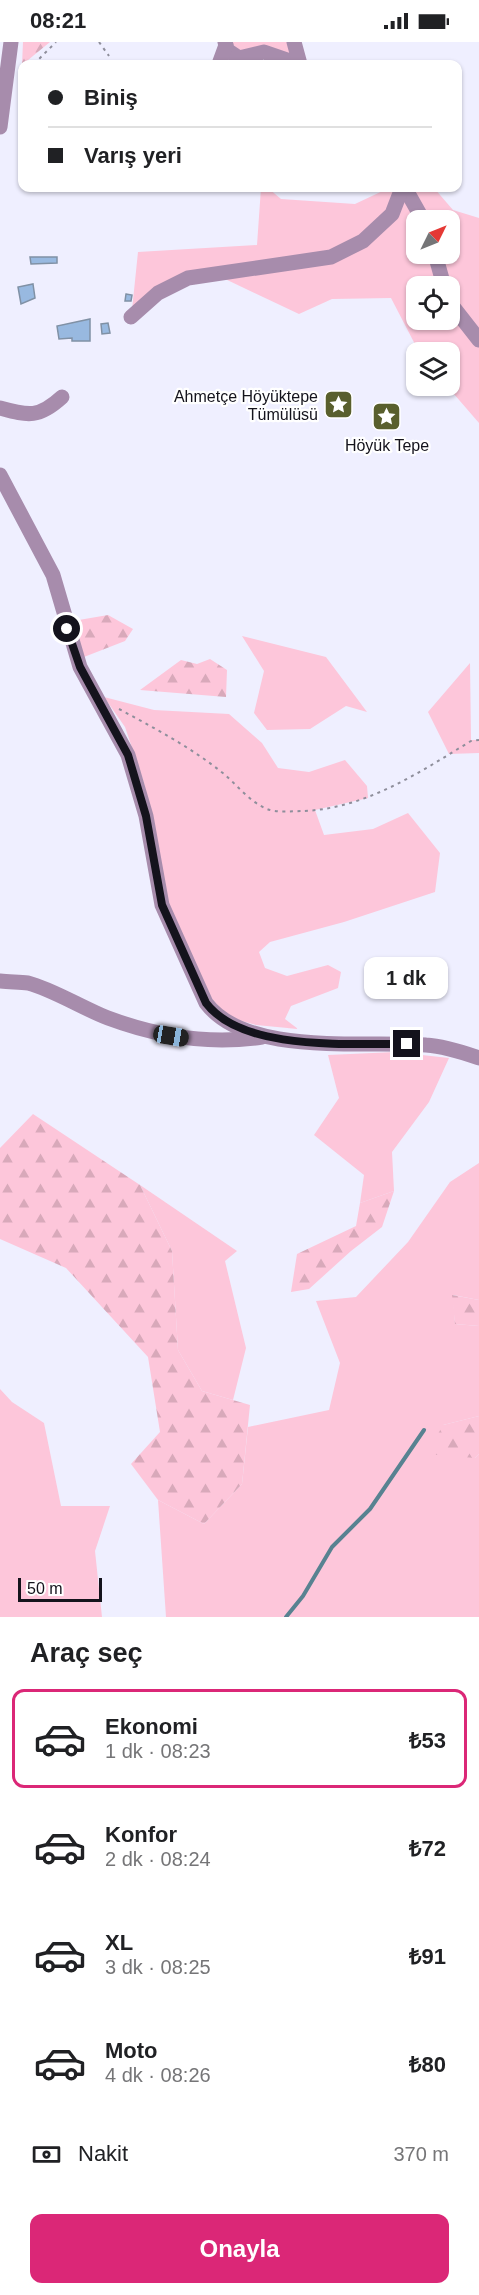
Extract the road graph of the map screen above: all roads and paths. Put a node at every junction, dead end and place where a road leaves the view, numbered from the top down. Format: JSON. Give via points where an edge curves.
{"nodes":[{"id":1,"x":11,"y":42,"type":"edge"},
{"id":2,"x":56,"y":42,"type":"edge"},
{"id":3,"x":99,"y":42,"type":"edge"},
{"id":4,"x":294,"y":42,"type":"edge"},
{"id":5,"x":225,"y":43,"type":"edge"},
{"id":6,"x":109,"y":56,"type":"dead end"},
{"id":7,"x":38,"y":60,"type":"edge"},
{"id":8,"x":220,"y":60,"type":"edge"},
{"id":9,"x":287,"y":60,"type":"edge"},
{"id":10,"x":298,"y":60,"type":"edge"},
{"id":11,"x":0,"y":127,"type":"edge"},
{"id":12,"x":402,"y":192,"type":"edge"},
{"id":13,"x":406,"y":192,"type":"edge"},
{"id":14,"x":417,"y":210,"type":"edge"},
{"id":15,"x":460,"y":316,"type":"edge"},
{"id":16,"x":131,"y":317,"type":"dead end"},
{"id":17,"x":479,"y":340,"type":"edge"},
{"id":18,"x":62,"y":397,"type":"dead end"},
{"id":19,"x":0,"y":408,"type":"edge"},
{"id":20,"x":0,"y":475,"type":"edge"},
{"id":21,"x":99,"y":701,"type":"junction"},
{"id":22,"x":479,"y":740,"type":"edge"},
{"id":23,"x":0,"y":981,"type":"edge"},
{"id":24,"x":269,"y":1036,"type":"junction"},
{"id":25,"x":479,"y":1058,"type":"edge"}],
"edges":[{"from":1,"to":11,"type":"street"},
{"from":2,"to":7,"type":"path"},
{"from":3,"to":6,"type":"path"},
{"from":4,"to":10,"type":"street"},
{"from":5,"to":8,"type":"street"},
{"from":5,"to":9,"type":"street","via":[[227,50],[239,58],[264,52]]},
{"from":12,"to":16,"type":"street","via":[[392,214],[363,241],[331,257],[188,278],[158,293]]},
{"from":13,"to":14,"type":"street"},
{"from":15,"to":17,"type":"street"},
{"from":18,"to":19,"type":"street","via":[[50,409],[29,416]]},
{"from":20,"to":21,"type":"street","via":[[53,575],[73,650]]},
{"from":21,"to":22,"type":"path","via":[[175,739],[268,809],[326,810],[368,798]]},
{"from":21,"to":24,"type":"street","via":[[128,755],[146,816],[162,905],[206,1003],[224,1021]]},
{"from":23,"to":24,"type":"street","via":[[29,984],[150,1032],[193,1040]]},
{"from":24,"to":25,"type":"street","via":[[312,1042],[429,1045]]}]}
